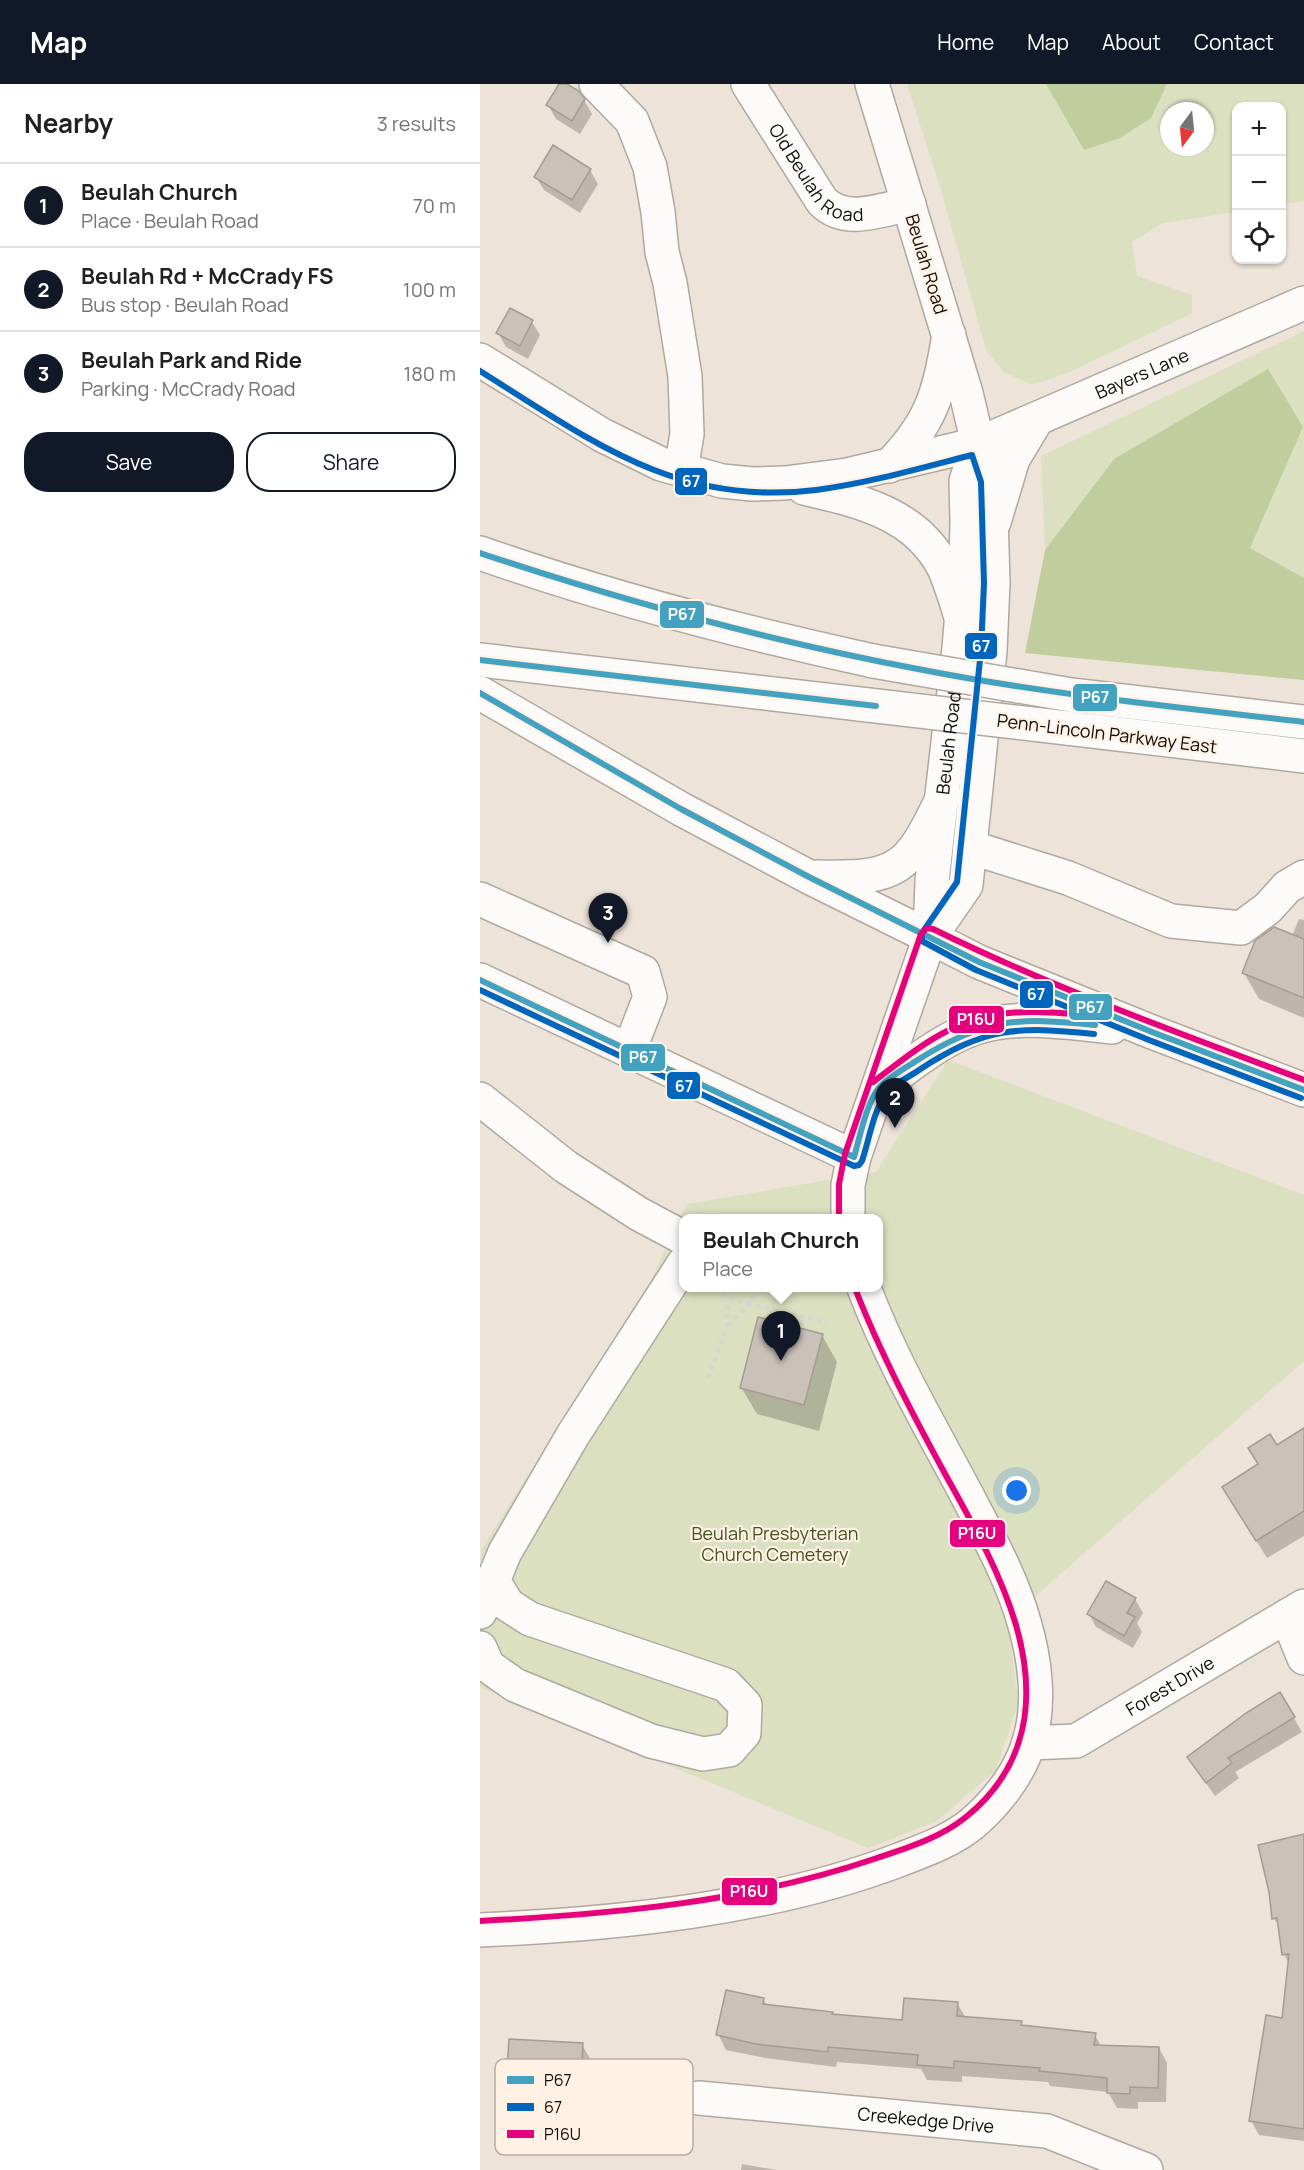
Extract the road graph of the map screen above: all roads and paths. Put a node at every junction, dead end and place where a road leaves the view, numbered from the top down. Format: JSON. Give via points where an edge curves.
{"nodes":[{"id":1,"x":596,"y":84,"type":"edge"},
{"id":2,"x":748,"y":84,"type":"edge"},
{"id":3,"x":872,"y":84,"type":"edge"},
{"id":4,"x":909,"y":204,"type":"junction"},
{"id":5,"x":1304,"y":303,"type":"edge"},
{"id":6,"x":949,"y":335,"type":"junction"},
{"id":7,"x":480,"y":360,"type":"edge"},
{"id":8,"x":1037,"y":419,"type":"junction"},
{"id":9,"x":978,"y":444,"type":"junction"},
{"id":10,"x":889,"y":466,"type":"junction"},
{"id":11,"x":681,"y":470,"type":"junction"},
{"id":12,"x":785,"y":483,"type":"junction"},
{"id":13,"x":992,"y":528,"type":"junction"},
{"id":14,"x":480,"y":553,"type":"edge"},
{"id":15,"x":961,"y":617,"type":"junction"},
{"id":16,"x":486,"y":660,"type":"edge"},
{"id":17,"x":480,"y":693,"type":"edge"},
{"id":18,"x":1304,"y":722,"type":"edge"},
{"id":19,"x":1304,"y":756,"type":"edge"},
{"id":20,"x":943,"y":798,"type":"junction"},
{"id":21,"x":970,"y":847,"type":"junction"},
{"id":22,"x":809,"y":877,"type":"junction"},
{"id":23,"x":1304,"y":877,"type":"edge"},
{"id":24,"x":480,"y":899,"type":"edge"},
{"id":25,"x":930,"y":937,"type":"junction"},
{"id":26,"x":480,"y":980,"type":"edge"},
{"id":27,"x":1152,"y":1032,"type":"junction"},
{"id":28,"x":629,"y":1051,"type":"junction"},
{"id":29,"x":878,"y":1089,"type":"junction"},
{"id":30,"x":1304,"y":1090,"type":"edge"},
{"id":31,"x":484,"y":1109,"type":"edge"},
{"id":32,"x":854,"y":1157,"type":"junction"},
{"id":33,"x":848,"y":1214,"type":"edge"},
{"id":34,"x":679,"y":1235,"type":"edge"},
{"id":35,"x":679,"y":1271,"type":"edge"},
{"id":36,"x":721,"y":1292,"type":"edge"},
{"id":37,"x":754,"y":1292,"type":"edge"},
{"id":38,"x":866,"y":1292,"type":"edge"},
{"id":39,"x":728,"y":1298,"type":"junction"},
{"id":40,"x":751,"y":1304,"type":"junction"},
{"id":41,"x":827,"y":1323,"type":"dead end"},
{"id":42,"x":727,"y":1326,"type":"junction"},
{"id":43,"x":708,"y":1378,"type":"dead end"},
{"id":44,"x":492,"y":1579,"type":"junction"},
{"id":45,"x":1295,"y":1611,"type":"edge"},
{"id":46,"x":480,"y":1612,"type":"edge"},
{"id":47,"x":480,"y":1648,"type":"edge"},
{"id":48,"x":1304,"y":1658,"type":"edge"},
{"id":49,"x":1029,"y":1743,"type":"junction"},
{"id":50,"x":480,"y":1930,"type":"edge"},
{"id":51,"x":699,"y":2098,"type":"dead end"},
{"id":52,"x":1146,"y":2170,"type":"edge"}],
"edges":[{"from":1,"to":11,"type":"main road","via":[[632,121],[650,167],[685,376],[687,434]]},
{"from":2,"to":4,"type":"main road","name":"Old Beulah Road","via":[[830,210],[854,215]]},
{"from":3,"to":4,"type":"main road","name":"Beulah Road"},
{"from":4,"to":6,"type":"main road","name":"Beulah Road"},
{"from":5,"to":8,"type":"main road","name":"Bayers Lane"},
{"from":6,"to":9,"type":"main road","name":"Beulah Road"},
{"from":6,"to":10,"type":"main road","via":[[931,409],[916,435]]},
{"from":7,"to":11,"type":"main road","via":[[602,435]]},
{"from":8,"to":9,"type":"main road","name":"Bayers Lane"},
{"from":8,"to":13,"type":"main road","via":[[1013,459]]},
{"from":9,"to":10,"type":"main road","name":"Bayers Lane"},
{"from":9,"to":13,"type":"main road","name":"Beulah Road","via":[[990,480]]},
{"from":9,"to":15,"type":"main road","name":"Beulah Road","via":[[966,481]]},
{"from":10,"to":12,"type":"main road","name":"Bayers Lane","via":[[816,481]]},
{"from":11,"to":12,"type":"main road","via":[[722,481]]},
{"from":12,"to":15,"type":"main road","via":[[874,506],[908,526],[937,555]]},
{"from":13,"to":21,"type":"main road","name":"Beulah Road","via":[[992,629]]},
{"from":14,"to":18,"type":"main road","name":"Penn-Lincoln Parkway East","bridge":true,"via":[[651,608],[873,661],[1071,694]]},
{"from":15,"to":20,"type":"main road","name":"Beulah Road"},
{"from":16,"to":19,"type":"main road","name":"Penn-Lincoln Parkway East","bridge":true},
{"from":17,"to":22,"type":"main road","via":[[681,809]]},
{"from":20,"to":22,"type":"main road","via":[[916,848],[897,866],[860,877]]},
{"from":20,"to":25,"type":"main road","name":"Beulah Road","via":[[932,881]]},
{"from":21,"to":23,"type":"main road","via":[[1068,878],[1171,921],[1241,928]]},
{"from":21,"to":25,"type":"main road","name":"Beulah Road","via":[[966,885]]},
{"from":22,"to":25,"type":"main road"},
{"from":24,"to":28,"type":"main road","via":[[643,972],[650,997]]},
{"from":25,"to":27,"type":"main road","via":[[979,962]]},
{"from":25,"to":29,"type":"main road","name":"Beulah Road"},
{"from":26,"to":28,"type":"main road"},
{"from":27,"to":29,"type":"main road","via":[[1060,1021],[997,1023],[947,1041]]},
{"from":27,"to":30,"type":"main road"},
{"from":28,"to":32,"type":"main road"},
{"from":29,"to":32,"type":"main road","name":"Beulah Road"},
{"from":31,"to":34,"type":"main road","via":[[566,1167]]},
{"from":32,"to":33,"type":"main road","name":"Beulah Road","via":[[848,1185]]},
{"from":35,"to":44,"type":"main road","via":[[573,1435]]},
{"from":36,"to":39,"type":"path"},
{"from":37,"to":40,"type":"path"},
{"from":38,"to":49,"type":"main road","via":[[890,1349],[999,1556],[1024,1619],[1034,1666]]},
{"from":39,"to":40,"type":"path"},
{"from":39,"to":42,"type":"path"},
{"from":40,"to":41,"type":"path"},
{"from":40,"to":42,"type":"path"},
{"from":42,"to":43,"type":"path"},
{"from":44,"to":46,"type":"main road"},
{"from":44,"to":47,"type":"main road","via":[[508,1605],[530,1619],[726,1685],[745,1705],[744,1733],[729,1750],[703,1754],[651,1741],[515,1685],[488,1666]]},
{"from":45,"to":48,"type":"main road"},
{"from":45,"to":49,"type":"main road","name":"Forest Drive","via":[[1076,1741]]},
{"from":49,"to":50,"type":"main road","via":[[995,1801],[971,1824],[941,1844],[861,1874],[733,1903],[643,1918]]},
{"from":51,"to":52,"type":"main road","name":"Creekedge Drive","via":[[1047,2131]]}]}
